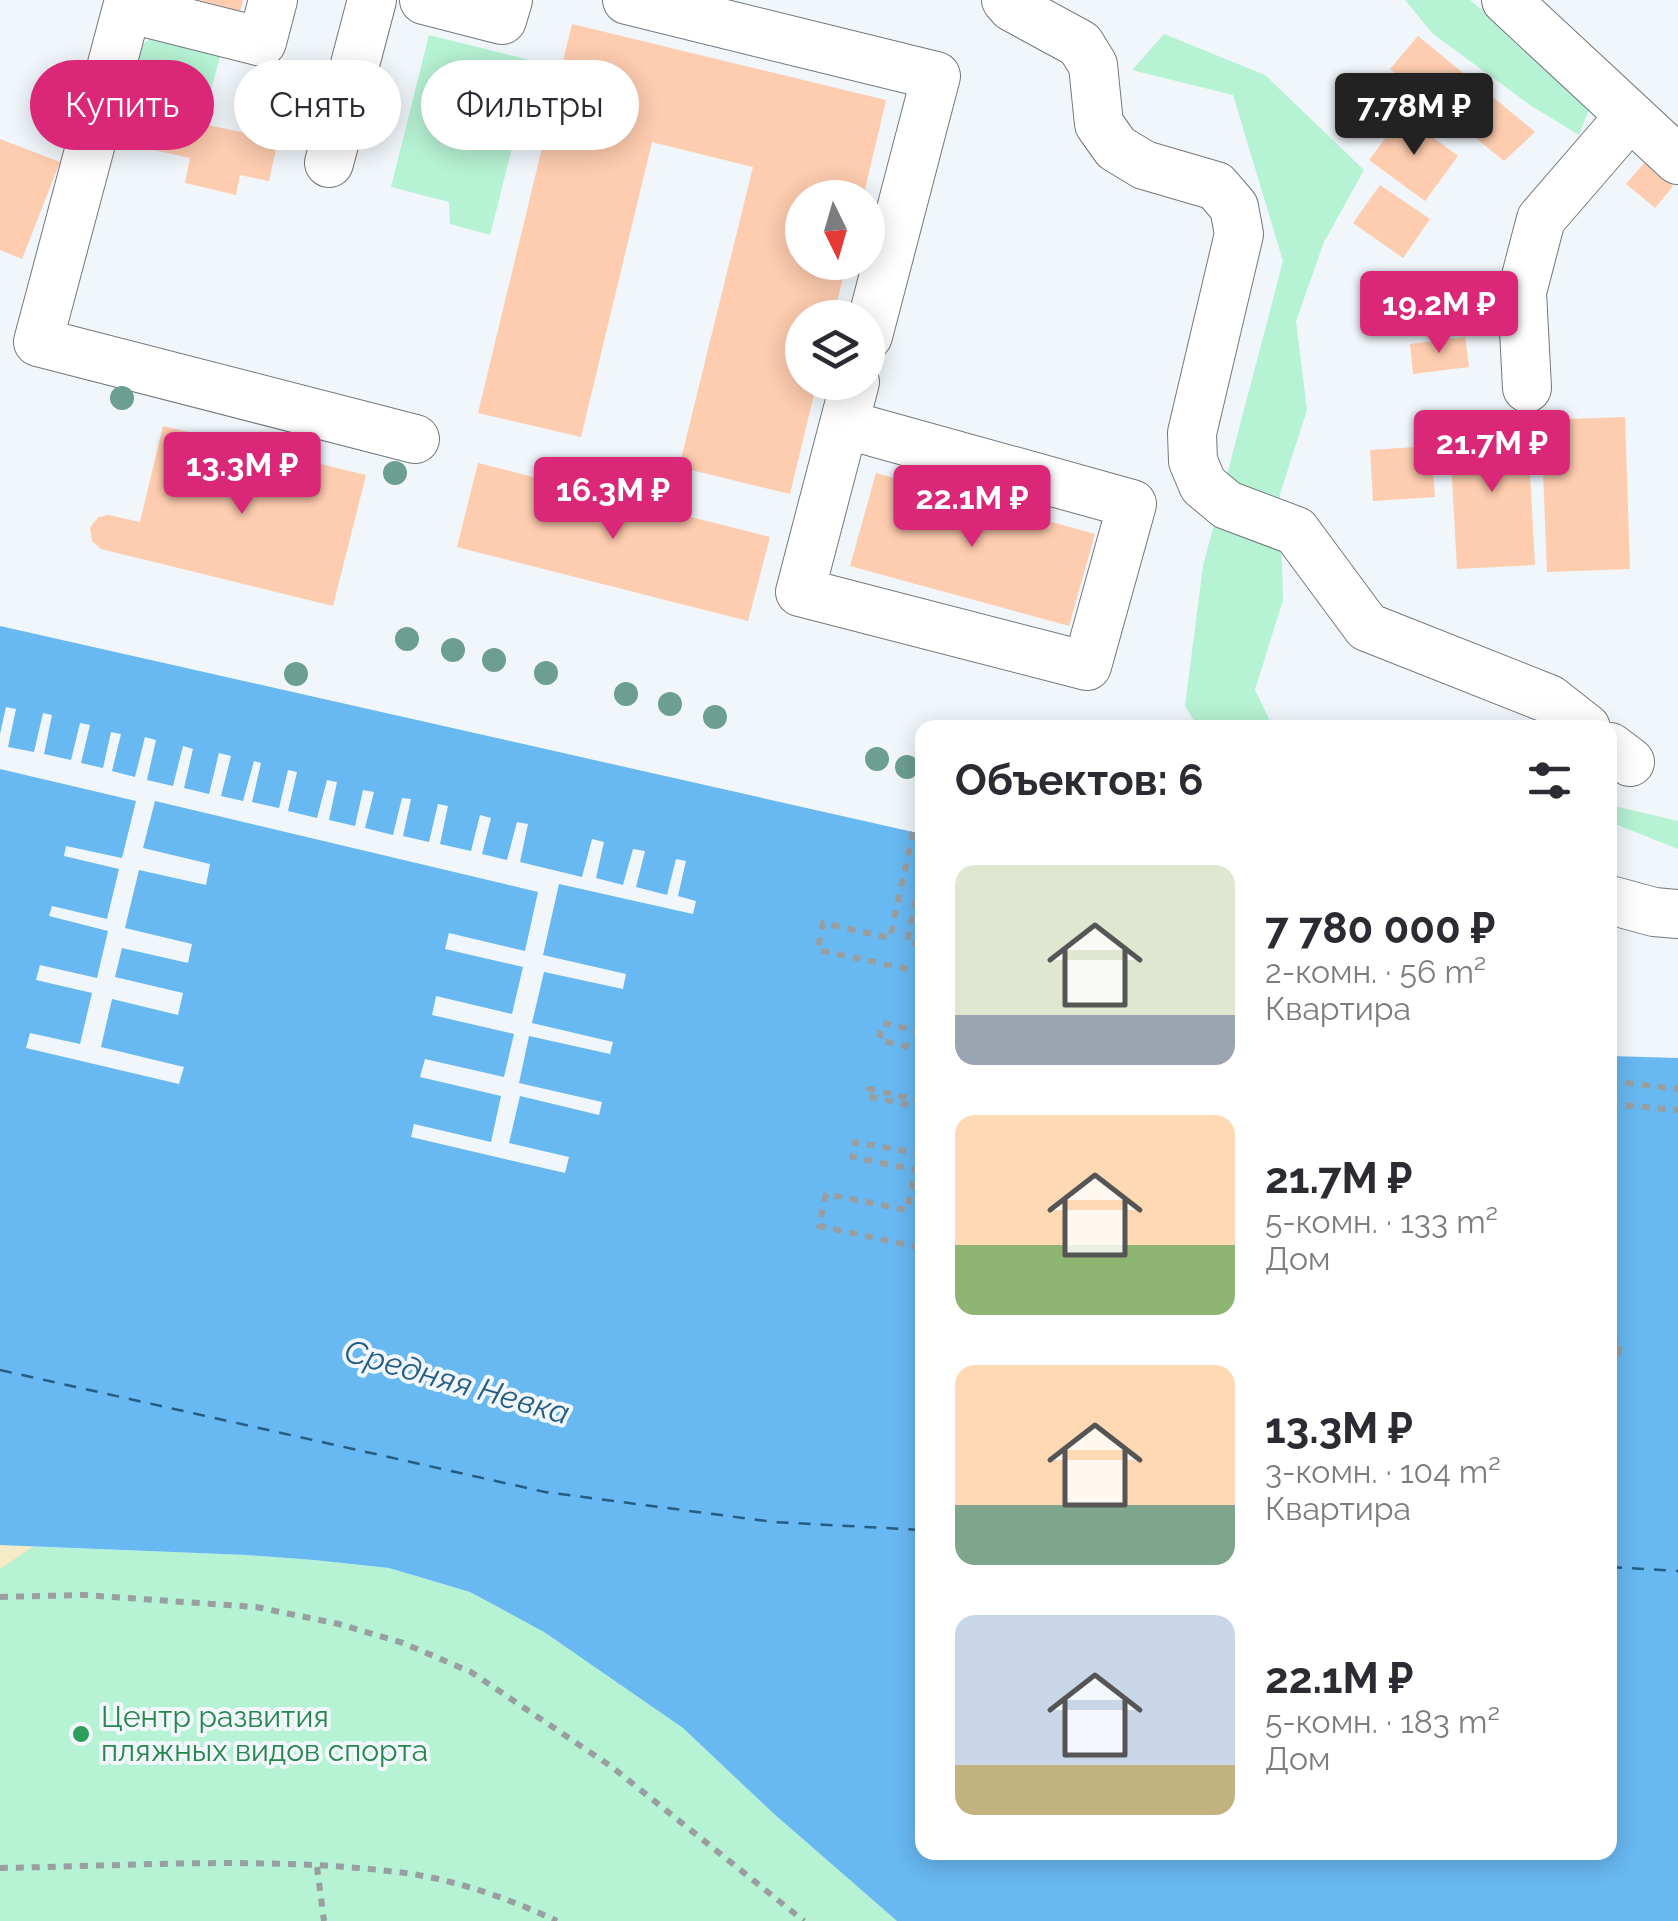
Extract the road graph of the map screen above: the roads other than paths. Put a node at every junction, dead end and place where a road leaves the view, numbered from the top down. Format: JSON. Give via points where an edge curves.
{"nodes":[{"id":1,"x":272,"y":0,"type":"edge"},
{"id":2,"x":372,"y":0,"type":"edge"},
{"id":3,"x":424,"y":0,"type":"edge"},
{"id":4,"x":508,"y":0,"type":"edge"},
{"id":5,"x":627,"y":0,"type":"edge"},
{"id":6,"x":1006,"y":0,"type":"edge"},
{"id":7,"x":1506,"y":0,"type":"edge"},
{"id":8,"x":794,"y":20,"type":"edge"},
{"id":9,"x":1630,"y":116,"type":"junction"},
{"id":10,"x":1678,"y":160,"type":"edge"},
{"id":11,"x":330,"y":163,"type":"dead end"},
{"id":12,"x":877,"y":300,"type":"edge"},
{"id":13,"x":1527,"y":388,"type":"dead end"},
{"id":14,"x":850,"y":403,"type":"edge"},
{"id":15,"x":415,"y":438,"type":"dead end"},
{"id":16,"x":1576,"y":720,"type":"edge"},
{"id":17,"x":1617,"y":902,"type":"edge"},
{"id":18,"x":1678,"y":914,"type":"edge"}],
"edges":[{"from":1,"to":15,"type":"lane","via":[[262,42],[127,8],[38,342]]},
{"from":2,"to":11,"type":"lane"},
{"from":3,"to":4,"type":"lane","via":[[502,20]]},
{"from":5,"to":8,"type":"lane"},
{"from":6,"to":16,"type":"lane","via":[[1080,44],[1093,66],[1099,124],[1116,148],[1144,165],[1216,186],[1234,207],[1239,234],[1192,433],[1192,461],[1203,486],[1226,506],[1296,531],[1367,626],[1549,699]]},
{"from":7,"to":9,"type":"lane"},
{"from":8,"to":12,"type":"lane","via":[[936,76]]},
{"from":9,"to":10,"type":"lane"},
{"from":9,"to":13,"type":"lane","via":[[1541,220],[1522,292]]},
{"from":14,"to":14,"type":"lane","via":[[800,592],[1087,666],[1132,504]]},
{"from":17,"to":18,"type":"lane"}]}
